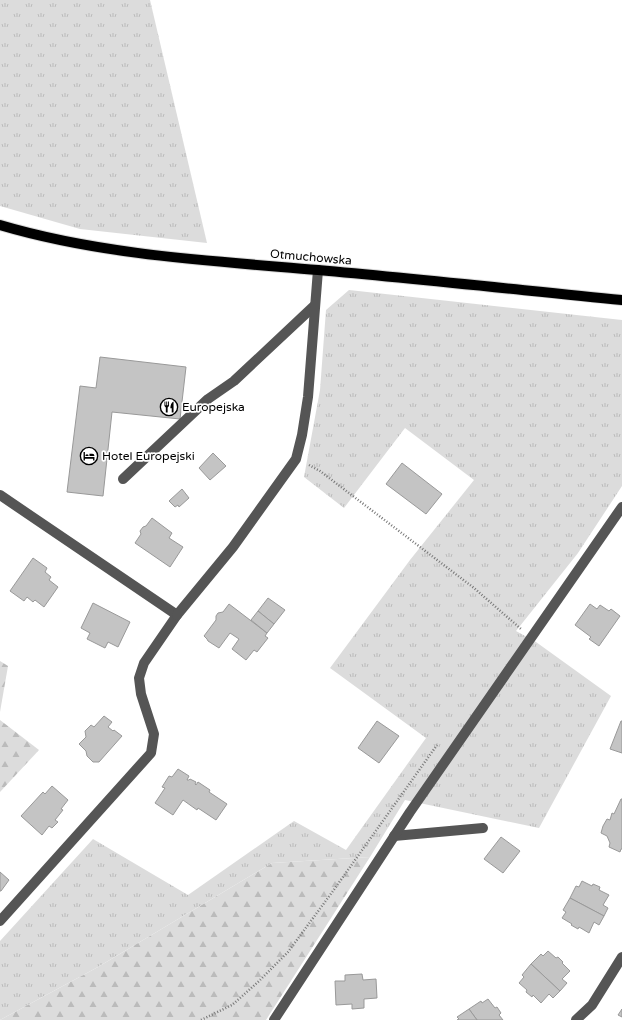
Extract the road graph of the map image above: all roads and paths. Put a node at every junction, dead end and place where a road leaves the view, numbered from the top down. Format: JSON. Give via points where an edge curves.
{"nodes":[{"id":1,"x":0,"y":225,"type":"edge"},
{"id":2,"x":318,"y":270,"type":"junction"},
{"id":3,"x":622,"y":300,"type":"edge"},
{"id":4,"x":314,"y":306,"type":"junction"},
{"id":5,"x":296,"y":459,"type":"junction"},
{"id":6,"x":123,"y":479,"type":"dead end"},
{"id":7,"x":0,"y":495,"type":"edge"},
{"id":8,"x":622,"y":507,"type":"edge"},
{"id":9,"x":177,"y":615,"type":"junction"},
{"id":10,"x":530,"y":638,"type":"junction"},
{"id":11,"x":483,"y":828,"type":"dead end"},
{"id":12,"x":394,"y":836,"type":"junction"},
{"id":13,"x":333,"y":892,"type":"dead end"},
{"id":14,"x":0,"y":921,"type":"edge"},
{"id":15,"x":622,"y":957,"type":"edge"},
{"id":16,"x":202,"y":1020,"type":"edge"},
{"id":17,"x":274,"y":1020,"type":"edge"},
{"id":18,"x":576,"y":1020,"type":"edge"}],
"edges":[{"from":1,"to":2,"type":"main road","name":"Otmuchowska","via":[[54,239],[139,253]]},
{"from":2,"to":3,"type":"main road","name":"Otmuchowska"},
{"from":2,"to":4,"type":"street"},
{"from":4,"to":5,"type":"street","via":[[308,397]]},
{"from":4,"to":6,"type":"street","via":[[234,381],[208,399]]},
{"from":5,"to":9,"type":"street","via":[[233,548]]},
{"from":5,"to":10,"type":"path","via":[[320,471],[421,547],[474,588]]},
{"from":7,"to":9,"type":"street"},
{"from":8,"to":10,"type":"street"},
{"from":9,"to":14,"type":"street","via":[[144,663],[139,678],[141,694],[154,734],[151,753]]},
{"from":10,"to":12,"type":"street"},
{"from":11,"to":12,"type":"street"},
{"from":12,"to":17,"type":"street"},
{"from":13,"to":16,"type":"path","via":[[288,952],[258,982],[232,1005]]},
{"from":15,"to":18,"type":"street","via":[[592,1005]]}]}
